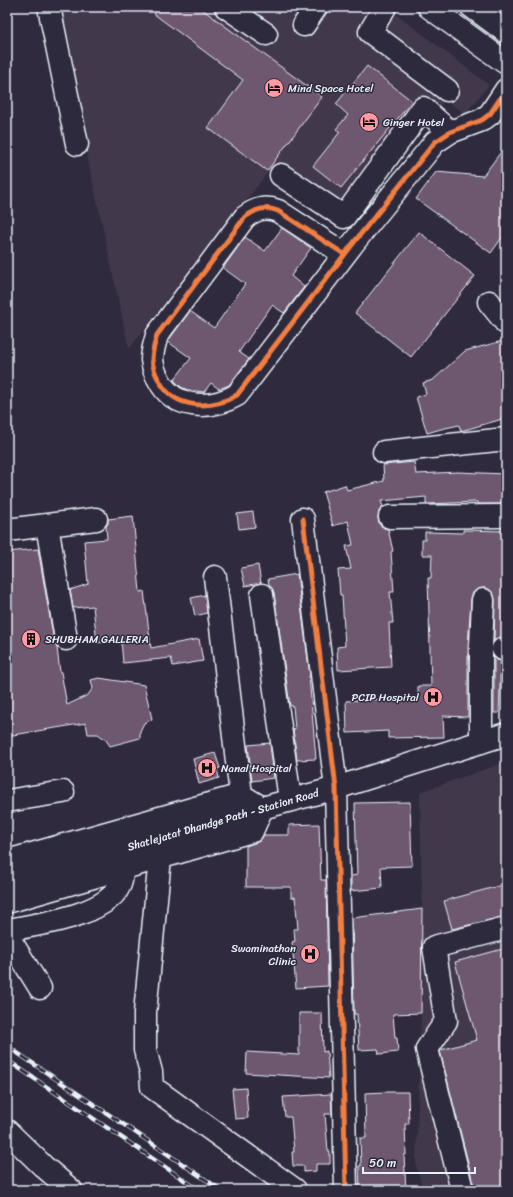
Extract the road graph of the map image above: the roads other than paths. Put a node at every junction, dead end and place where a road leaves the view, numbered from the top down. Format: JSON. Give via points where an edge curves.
{"nodes":[{"id":1,"x":49,"y":7,"type":"edge"},
{"id":2,"x":226,"y":7,"type":"edge"},
{"id":3,"x":316,"y":7,"type":"edge"},
{"id":4,"x":384,"y":7,"type":"edge"},
{"id":5,"x":429,"y":7,"type":"edge"},
{"id":6,"x":472,"y":7,"type":"edge"},
{"id":7,"x":304,"y":25,"type":"dead end"},
{"id":8,"x":506,"y":32,"type":"edge"},
{"id":9,"x":266,"y":34,"type":"dead end"},
{"id":10,"x":506,"y":63,"type":"edge"},
{"id":11,"x":447,"y":90,"type":"dead end"},
{"id":12,"x":506,"y":90,"type":"edge"},
{"id":13,"x":450,"y":132,"type":"junction"},
{"id":14,"x":77,"y":144,"type":"dead end"},
{"id":15,"x":281,"y":175,"type":"dead end"},
{"id":16,"x":344,"y":254,"type":"junction"},
{"id":17,"x":489,"y":302,"type":"dead end"},
{"id":18,"x":506,"y":323,"type":"edge"},
{"id":19,"x":506,"y":440,"type":"edge"},
{"id":20,"x":384,"y":452,"type":"dead end"},
{"id":21,"x":506,"y":516,"type":"edge"},
{"id":22,"x":390,"y":517,"type":"dead end"},
{"id":23,"x":96,"y":519,"type":"dead end"},
{"id":24,"x":303,"y":519,"type":"dead end"},
{"id":25,"x":47,"y":526,"type":"junction"},
{"id":26,"x":7,"y":530,"type":"edge"},
{"id":27,"x":216,"y":577,"type":"dead end"},
{"id":28,"x":262,"y":595,"type":"dead end"},
{"id":29,"x":483,"y":600,"type":"dead end"},
{"id":30,"x":66,"y":639,"type":"dead end"},
{"id":31,"x":506,"y":734,"type":"edge"},
{"id":32,"x":481,"y":742,"type":"junction"},
{"id":33,"x":336,"y":788,"type":"junction"},
{"id":34,"x":63,"y":792,"type":"dead end"},
{"id":35,"x":240,"y":795,"type":"junction"},
{"id":36,"x":290,"y":800,"type":"junction"},
{"id":37,"x":7,"y":801,"type":"edge"},
{"id":38,"x":262,"y":808,"type":"junction"},
{"id":39,"x":160,"y":858,"type":"junction"},
{"id":40,"x":7,"y":861,"type":"edge"},
{"id":41,"x":121,"y":869,"type":"junction"},
{"id":42,"x":7,"y":881,"type":"edge"},
{"id":43,"x":7,"y":902,"type":"edge"},
{"id":44,"x":506,"y":928,"type":"edge"},
{"id":45,"x":7,"y":930,"type":"edge"},
{"id":46,"x":7,"y":935,"type":"edge"},
{"id":47,"x":40,"y":988,"type":"dead end"},
{"id":48,"x":7,"y":1131,"type":"edge"},
{"id":49,"x":70,"y":1190,"type":"edge"},
{"id":50,"x":295,"y":1190,"type":"edge"},
{"id":51,"x":346,"y":1190,"type":"edge"},
{"id":52,"x":462,"y":1190,"type":"edge"}],
"edges":[{"from":1,"to":14,"type":"main road"},
{"from":2,"to":9,"type":"main road"},
{"from":3,"to":7,"type":"main road"},
{"from":4,"to":11,"type":"main road","via":[[366,29]]},
{"from":5,"to":10,"type":"main road"},
{"from":6,"to":8,"type":"main road"},
{"from":12,"to":13,"type":"main road","via":[[490,114],[482,120]]},
{"from":13,"to":15,"type":"main road","via":[[423,108],[344,217]]},
{"from":13,"to":16,"type":"main road","via":[[431,146]]},
{"from":16,"to":16,"type":"main road","via":[[278,210],[261,208],[252,212],[157,335],[152,360],[162,387],[184,403],[197,405],[223,402],[237,395]]},
{"from":17,"to":18,"type":"main road"},
{"from":19,"to":20,"type":"main road"},
{"from":21,"to":22,"type":"main road"},
{"from":23,"to":25,"type":"main road"},
{"from":24,"to":33,"type":"main road"},
{"from":25,"to":26,"type":"main road"},
{"from":25,"to":30,"type":"main road"},
{"from":27,"to":35,"type":"main road"},
{"from":28,"to":36,"type":"main road"},
{"from":29,"to":32,"type":"main road"},
{"from":31,"to":32,"type":"main road","name":"Shatlejatat Dhandge Path - Station Road"},
{"from":32,"to":33,"type":"main road","name":"Shatlejatat Dhandge Path - Station Road"},
{"from":33,"to":36,"type":"main road","name":"Shatlejatat Dhandge Path - Station Road"},
{"from":33,"to":51,"type":"main road"},
{"from":34,"to":37,"type":"main road"},
{"from":35,"to":38,"type":"main road"},
{"from":35,"to":40,"type":"main road"},
{"from":36,"to":38,"type":"main road","name":"Shatlejatat Dhandge Path - Station Road"},
{"from":38,"to":39,"type":"main road","via":[[252,831]]},
{"from":38,"to":42,"type":"main road","name":"Shatlejatat Dhandge Path - Station Road"},
{"from":39,"to":41,"type":"main road"},
{"from":39,"to":50,"type":"main road","via":[[145,1013],[145,1050],[152,1072],[152,1087]]},
{"from":41,"to":43,"type":"main road"},
{"from":41,"to":45,"type":"main road","via":[[121,881],[115,893],[99,906],[66,919]]},
{"from":44,"to":52,"type":"main road","via":[[434,947],[446,1021],[427,1049]]},
{"from":46,"to":47,"type":"main road"},
{"from":48,"to":49,"type":"main road"}]}
